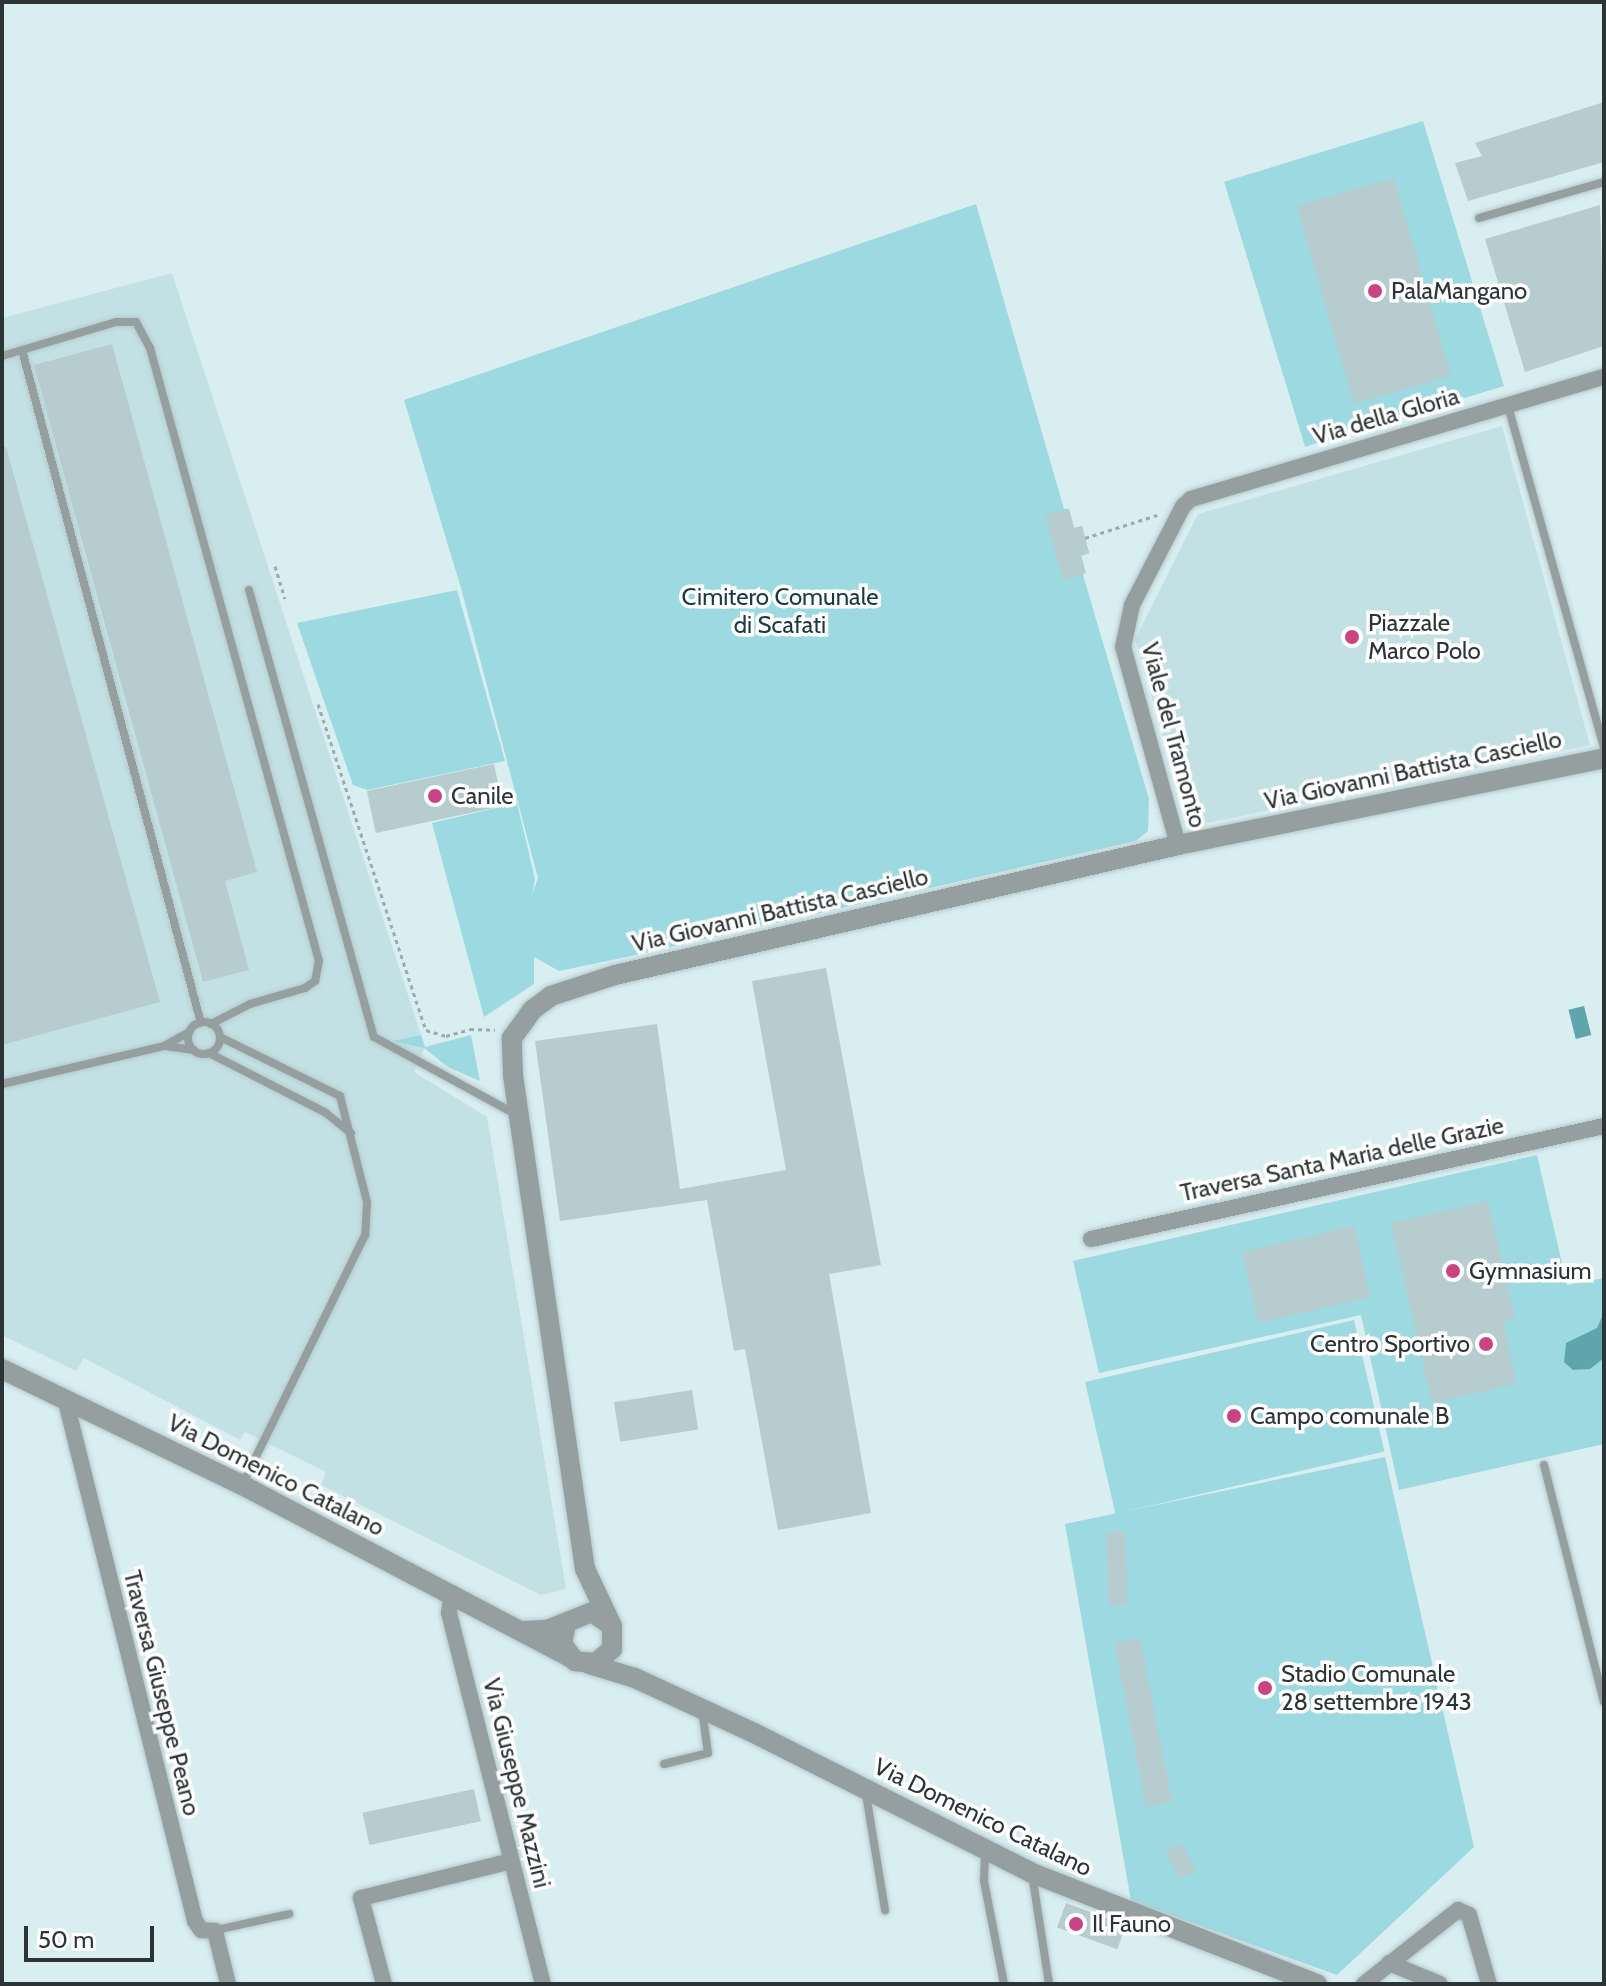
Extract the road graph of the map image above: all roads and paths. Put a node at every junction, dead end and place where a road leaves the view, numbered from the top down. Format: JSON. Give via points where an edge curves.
{"nodes":[{"id":1,"x":1604,"y":182,"type":"edge"},
{"id":2,"x":1479,"y":218,"type":"dead end"},
{"id":3,"x":22,"y":350,"type":"junction"},
{"id":4,"x":2,"y":356,"type":"edge"},
{"id":5,"x":1604,"y":377,"type":"edge"},
{"id":6,"x":1508,"y":406,"type":"junction"},
{"id":7,"x":1183,"y":506,"type":"junction"},
{"id":8,"x":1085,"y":538,"type":"dead end"},
{"id":9,"x":275,"y":566,"type":"dead end"},
{"id":10,"x":249,"y":590,"type":"dead end"},
{"id":11,"x":285,"y":598,"type":"dead end"},
{"id":12,"x":318,"y":704,"type":"dead end"},
{"id":13,"x":1604,"y":747,"type":"edge"},
{"id":14,"x":1604,"y":758,"type":"edge"},
{"id":15,"x":1178,"y":845,"type":"junction"},
{"id":16,"x":201,"y":1023,"type":"junction"},
{"id":17,"x":211,"y":1024,"type":"junction"},
{"id":18,"x":189,"y":1032,"type":"junction"},
{"id":19,"x":220,"y":1037,"type":"junction"},
{"id":20,"x":512,"y":1038,"type":"junction"},
{"id":21,"x":164,"y":1046,"type":"junction"},
{"id":22,"x":194,"y":1050,"type":"junction"},
{"id":23,"x":209,"y":1053,"type":"junction"},
{"id":24,"x":2,"y":1084,"type":"edge"},
{"id":25,"x":519,"y":1116,"type":"junction"},
{"id":26,"x":1604,"y":1126,"type":"edge"},
{"id":27,"x":351,"y":1134,"type":"junction"},
{"id":28,"x":1091,"y":1239,"type":"dead end"},
{"id":29,"x":2,"y":1369,"type":"edge"},
{"id":30,"x":65,"y":1398,"type":"junction"},
{"id":31,"x":1544,"y":1465,"type":"dead end"},
{"id":32,"x":242,"y":1485,"type":"junction"},
{"id":33,"x":585,"y":1569,"type":"junction"},
{"id":34,"x":452,"y":1593,"type":"junction"},
{"id":35,"x":568,"y":1621,"type":"junction"},
{"id":36,"x":525,"y":1631,"type":"junction"},
{"id":37,"x":613,"y":1633,"type":"junction"},
{"id":38,"x":579,"y":1661,"type":"junction"},
{"id":39,"x":635,"y":1678,"type":"junction"},
{"id":40,"x":1604,"y":1702,"type":"edge"},
{"id":41,"x":702,"y":1709,"type":"junction"},
{"id":42,"x":664,"y":1764,"type":"dead end"},
{"id":43,"x":865,"y":1789,"type":"junction"},
{"id":44,"x":985,"y":1852,"type":"junction"},
{"id":45,"x":512,"y":1861,"type":"junction"},
{"id":46,"x":1032,"y":1873,"type":"junction"},
{"id":47,"x":885,"y":1910,"type":"dead end"},
{"id":48,"x":289,"y":1914,"type":"dead end"},
{"id":49,"x":215,"y":1931,"type":"junction"},
{"id":50,"x":1389,"y":1963,"type":"junction"},
{"id":51,"x":228,"y":1984,"type":"edge"},
{"id":52,"x":384,"y":1984,"type":"edge"},
{"id":53,"x":543,"y":1984,"type":"edge"},
{"id":54,"x":1004,"y":1984,"type":"edge"},
{"id":55,"x":1049,"y":1984,"type":"edge"},
{"id":56,"x":1317,"y":1984,"type":"edge"},
{"id":57,"x":1364,"y":1984,"type":"edge"},
{"id":58,"x":1440,"y":1984,"type":"edge"},
{"id":59,"x":1489,"y":1984,"type":"edge"}],
"edges":[{"from":1,"to":2,"type":"lane"},
{"from":3,"to":4,"type":"lane"},
{"from":3,"to":16,"type":"lane"},
{"from":3,"to":17,"type":"lane","via":[[116,322],[136,322],[150,348],[319,961],[315,981],[305,988],[250,1004]]},
{"from":5,"to":6,"type":"street","name":"Via della Gloria"},
{"from":6,"to":7,"type":"street","name":"Via della Gloria","via":[[1191,499]]},
{"from":6,"to":13,"type":"lane"},
{"from":7,"to":8,"type":"path"},
{"from":7,"to":15,"type":"street","name":"Viale del Tramonto","via":[[1132,605],[1123,647]]},
{"from":9,"to":11,"type":"path"},
{"from":10,"to":25,"type":"lane","via":[[374,1037]]},
{"from":12,"to":20,"type":"path","via":[[426,1030],[446,1036],[490,1028]]},
{"from":14,"to":15,"type":"street","name":"Via Giovanni Battista Casciello"},
{"from":15,"to":20,"type":"street","name":"Via Giovanni Battista Casciello","via":[[590,982],[551,996],[532,1010]]},
{"from":16,"to":17,"type":"lane"},
{"from":16,"to":18,"type":"lane"},
{"from":17,"to":19,"type":"lane"},
{"from":18,"to":21,"type":"lane"},
{"from":18,"to":22,"type":"lane"},
{"from":19,"to":23,"type":"lane"},
{"from":19,"to":27,"type":"lane","via":[[332,1088],[345,1106]]},
{"from":20,"to":25,"type":"street"},
{"from":21,"to":22,"type":"lane"},
{"from":21,"to":24,"type":"lane"},
{"from":22,"to":23,"type":"lane"},
{"from":23,"to":27,"type":"lane","via":[[326,1113]]},
{"from":25,"to":33,"type":"street"},
{"from":26,"to":28,"type":"street","name":"Traversa Santa Maria delle Grazie"},
{"from":27,"to":32,"type":"lane","via":[[367,1202],[365,1235]]},
{"from":29,"to":30,"type":"street","name":"Via Domenico Catalano"},
{"from":30,"to":32,"type":"street","name":"Via Domenico Catalano"},
{"from":30,"to":49,"type":"street","name":"Traversa Giuseppe Peano","via":[[195,1921],[201,1930]]},
{"from":31,"to":40,"type":"lane"},
{"from":32,"to":34,"type":"street","name":"Via Domenico Catalano"},
{"from":33,"to":35,"type":"street"},
{"from":33,"to":37,"type":"street"},
{"from":34,"to":36,"type":"street","name":"Via Domenico Catalano"},
{"from":34,"to":45,"type":"street","name":"Via Giuseppe Mazzini","via":[[449,1613]]},
{"from":35,"to":36,"type":"street"},
{"from":35,"to":37,"type":"street","via":[[592,1612]]},
{"from":35,"to":38,"type":"street","via":[[562,1644]]},
{"from":36,"to":38,"type":"street","name":"Via Domenico Catalano"},
{"from":37,"to":38,"type":"street","via":[[608,1655]]},
{"from":37,"to":39,"type":"street","via":[[622,1662]]},
{"from":38,"to":39,"type":"street","name":"Via Domenico Catalano"},
{"from":39,"to":41,"type":"street","name":"Via Domenico Catalano"},
{"from":41,"to":42,"type":"lane","via":[[708,1753]]},
{"from":41,"to":43,"type":"street","name":"Via Domenico Catalano"},
{"from":43,"to":44,"type":"street","name":"Via Domenico Catalano"},
{"from":43,"to":47,"type":"lane"},
{"from":44,"to":46,"type":"street","name":"Via Domenico Catalano"},
{"from":44,"to":54,"type":"lane","via":[[984,1881]]},
{"from":45,"to":52,"type":"street","via":[[361,1898]]},
{"from":45,"to":53,"type":"street","name":"Via Giuseppe Mazzini"},
{"from":46,"to":55,"type":"lane"},
{"from":46,"to":56,"type":"street","name":"Via Domenico Catalano"},
{"from":48,"to":49,"type":"lane"},
{"from":49,"to":51,"type":"street","name":"Traversa Giuseppe Peano"},
{"from":50,"to":57,"type":"street"},
{"from":50,"to":58,"type":"street"},
{"from":50,"to":59,"type":"street","via":[[1451,1912],[1465,1911]]}]}
